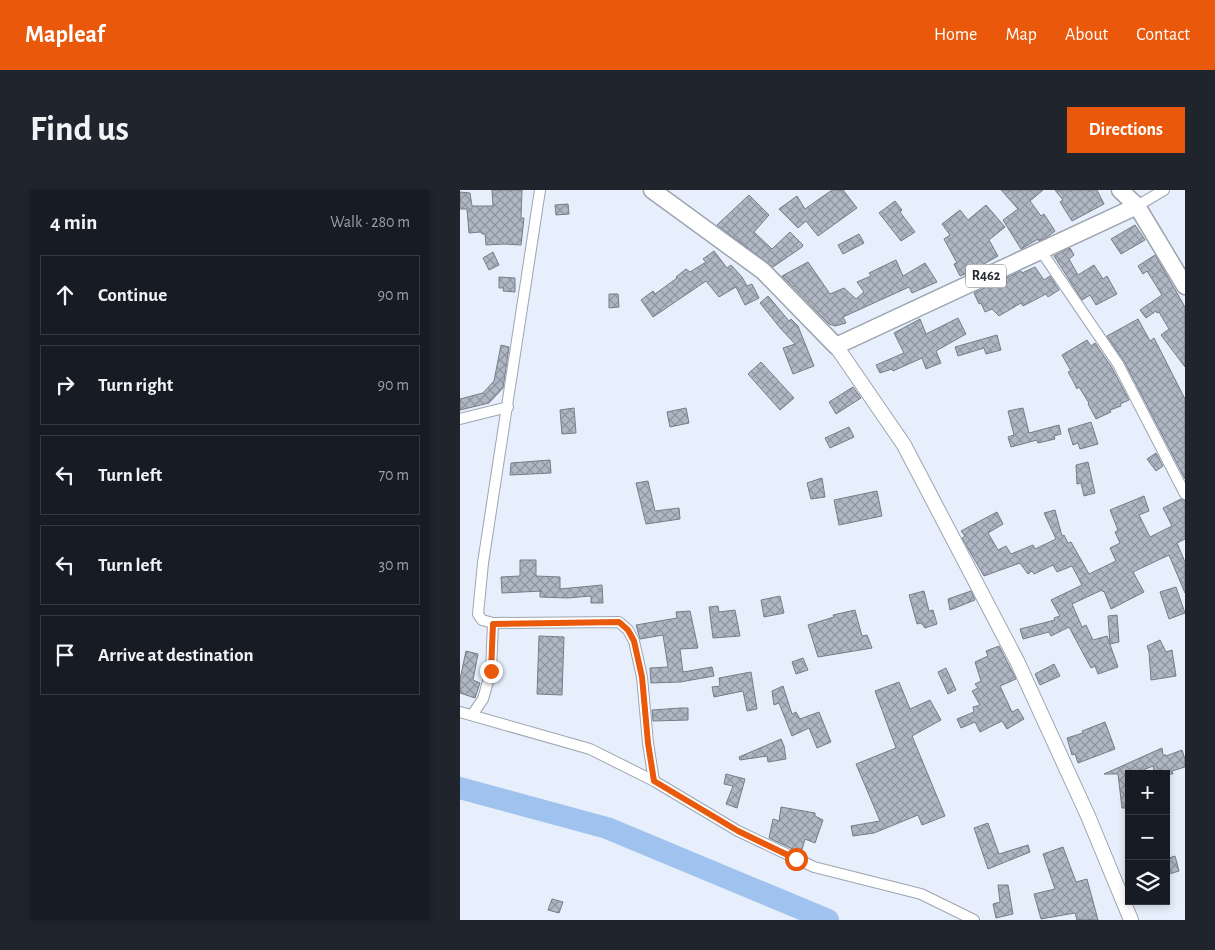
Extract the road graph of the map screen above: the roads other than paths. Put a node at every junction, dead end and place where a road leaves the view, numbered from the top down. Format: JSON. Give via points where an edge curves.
{"nodes":[{"id":1,"x":540,"y":190,"type":"edge"},
{"id":2,"x":652,"y":190,"type":"edge"},
{"id":3,"x":1120,"y":190,"type":"edge"},
{"id":4,"x":1164,"y":190,"type":"edge"},
{"id":5,"x":1137,"y":206,"type":"junction"},
{"id":6,"x":1041,"y":251,"type":"junction"},
{"id":7,"x":1185,"y":286,"type":"edge"},
{"id":8,"x":836,"y":346,"type":"junction"},
{"id":9,"x":508,"y":407,"type":"junction"},
{"id":10,"x":460,"y":419,"type":"edge"},
{"id":11,"x":1185,"y":494,"type":"edge"},
{"id":12,"x":493,"y":624,"type":"junction"},
{"id":13,"x":460,"y":712,"type":"edge"},
{"id":14,"x":472,"y":715,"type":"junction"},
{"id":15,"x":654,"y":781,"type":"junction"},
{"id":16,"x":974,"y":920,"type":"edge"},
{"id":17,"x":1131,"y":920,"type":"edge"}],
"edges":[{"from":1,"to":9,"type":"street"},
{"from":2,"to":8,"type":"main road","via":[[763,271]]},
{"from":3,"to":5,"type":"main road"},
{"from":4,"to":5,"type":"street"},
{"from":5,"to":6,"type":"main road","number":"R462"},
{"from":5,"to":7,"type":"main road"},
{"from":6,"to":8,"type":"main road","number":"R462"},
{"from":6,"to":11,"type":"street","via":[[1118,364]]},
{"from":8,"to":17,"type":"street","via":[[904,445],[1017,661],[1088,816]]},
{"from":9,"to":10,"type":"street"},
{"from":9,"to":12,"type":"street","via":[[478,614],[482,620]]},
{"from":12,"to":14,"type":"street","via":[[491,671],[483,699]]},
{"from":12,"to":15,"type":"street","via":[[619,622],[628,630],[634,641],[642,677]]},
{"from":13,"to":14,"type":"street"},
{"from":14,"to":15,"type":"street","via":[[590,749]]},
{"from":15,"to":16,"type":"street","via":[[738,831],[814,867],[921,894]]}]}
